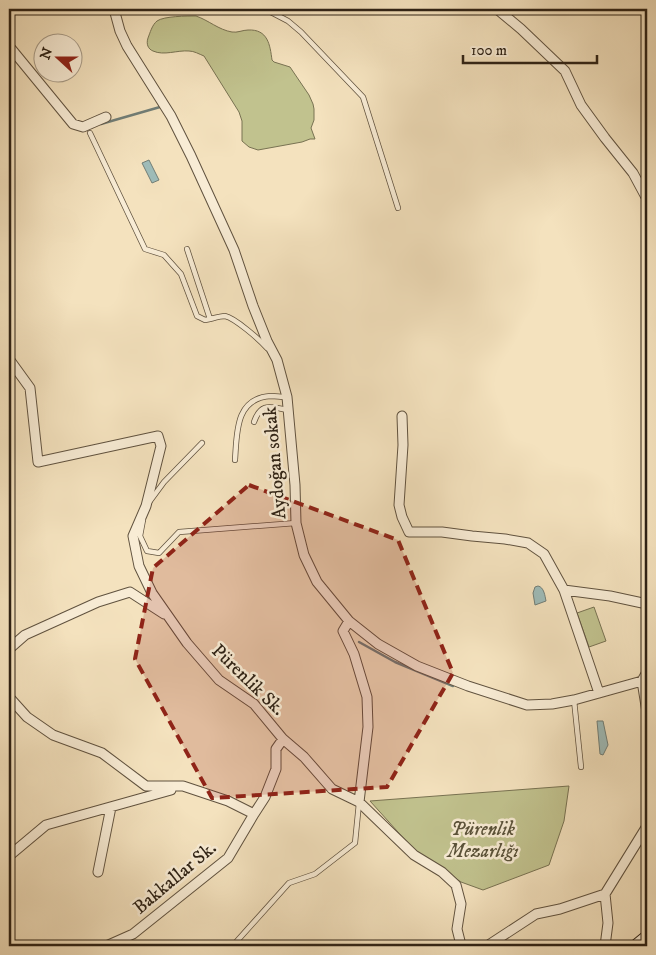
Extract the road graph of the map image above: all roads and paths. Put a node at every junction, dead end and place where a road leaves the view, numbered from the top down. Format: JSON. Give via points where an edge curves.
{"nodes":[{"id":1,"x":114,"y":9,"type":"edge"},
{"id":2,"x":265,"y":9,"type":"edge"},
{"id":3,"x":497,"y":9,"type":"edge"},
{"id":4,"x":9,"y":46,"type":"edge"},
{"id":5,"x":106,"y":117,"type":"dead end"},
{"id":6,"x":90,"y":133,"type":"dead end"},
{"id":7,"x":647,"y":199,"type":"edge"},
{"id":8,"x":398,"y":208,"type":"dead end"},
{"id":9,"x":187,"y":249,"type":"dead end"},
{"id":10,"x":210,"y":319,"type":"junction"},
{"id":11,"x":9,"y":359,"type":"edge"},
{"id":12,"x":277,"y":360,"type":"junction"},
{"id":13,"x":286,"y":397,"type":"junction"},
{"id":14,"x":288,"y":410,"type":"junction"},
{"id":15,"x":402,"y":416,"type":"dead end"},
{"id":16,"x":254,"y":422,"type":"dead end"},
{"id":17,"x":202,"y":443,"type":"dead end"},
{"id":18,"x":235,"y":460,"type":"dead end"},
{"id":19,"x":146,"y":506,"type":"junction"},
{"id":20,"x":296,"y":523,"type":"junction"},
{"id":21,"x":564,"y":590,"type":"junction"},
{"id":22,"x":647,"y":604,"type":"edge"},
{"id":23,"x":168,"y":616,"type":"junction"},
{"id":24,"x":349,"y":621,"type":"junction"},
{"id":25,"x":9,"y":649,"type":"edge"},
{"id":26,"x":647,"y":672,"type":"edge"},
{"id":27,"x":642,"y":681,"type":"junction"},
{"id":28,"x":598,"y":693,"type":"junction"},
{"id":29,"x":9,"y":697,"type":"edge"},
{"id":30,"x":574,"y":700,"type":"junction"},
{"id":31,"x":647,"y":712,"type":"edge"},
{"id":32,"x":284,"y":739,"type":"junction"},
{"id":33,"x":581,"y":767,"type":"dead end"},
{"id":34,"x":183,"y":786,"type":"junction"},
{"id":35,"x":359,"y":802,"type":"junction"},
{"id":36,"x":110,"y":807,"type":"junction"},
{"id":37,"x":254,"y":814,"type":"junction"},
{"id":38,"x":647,"y":826,"type":"edge"},
{"id":39,"x":9,"y":856,"type":"edge"},
{"id":40,"x":98,"y":872,"type":"dead end"},
{"id":41,"x":605,"y":894,"type":"junction"},
{"id":42,"x":647,"y":937,"type":"edge"},
{"id":43,"x":237,"y":941,"type":"dead end"},
{"id":44,"x":106,"y":946,"type":"edge"},
{"id":45,"x":451,"y":946,"type":"edge"},
{"id":46,"x":462,"y":946,"type":"edge"},
{"id":47,"x":487,"y":946,"type":"edge"},
{"id":48,"x":605,"y":946,"type":"edge"},
{"id":49,"x":636,"y":946,"type":"edge"}],
"edges":[{"from":1,"to":12,"type":"street","name":"Aydoğan sokak","via":[[127,46],[171,116],[191,156],[234,250],[253,306]]},
{"from":2,"to":8,"type":"lane","via":[[301,32],[363,98]]},
{"from":3,"to":7,"type":"street","via":[[565,71],[581,105],[633,172]]},
{"from":4,"to":5,"type":"street","via":[[73,124],[83,127]]},
{"from":6,"to":10,"type":"lane","via":[[145,248],[164,254],[181,274],[198,316]]},
{"from":9,"to":10,"type":"lane"},
{"from":10,"to":12,"type":"lane","via":[[226,316],[241,325]]},
{"from":11,"to":19,"type":"street","name":"Pürenlik Sk.","via":[[30,388],[38,462],[158,436],[161,446]]},
{"from":12,"to":13,"type":"street","name":"Aydoğan sokak"},
{"from":13,"to":14,"type":"street","name":"Aydoğan sokak"},
{"from":13,"to":18,"type":"lane","via":[[258,399],[242,411]]},
{"from":14,"to":16,"type":"lane","via":[[263,408],[257,412]]},
{"from":14,"to":20,"type":"street","name":"Aydoğan sokak"},
{"from":15,"to":21,"type":"street","via":[[398,505],[409,532],[442,532],[528,543],[544,554]]},
{"from":17,"to":19,"type":"lane"},
{"from":19,"to":20,"type":"lane","via":[[140,536],[147,551],[159,553],[179,532]]},
{"from":19,"to":23,"type":"street","name":"Pürenlik Sk.","via":[[133,536],[139,566]]},
{"from":20,"to":24,"type":"street","name":"Aydoğan sokak","via":[[304,555],[317,582]]},
{"from":21,"to":22,"type":"street"},
{"from":21,"to":28,"type":"street"},
{"from":23,"to":25,"type":"street","via":[[130,592],[98,602],[25,634]]},
{"from":23,"to":32,"type":"street","name":"Pürenlik Sk.","via":[[219,680],[254,704]]},
{"from":24,"to":30,"type":"street","name":"Aydoğan sokak","via":[[378,644],[417,666],[468,686],[527,705]]},
{"from":24,"to":35,"type":"street","via":[[343,631],[367,697],[368,727]]},
{"from":26,"to":27,"type":"street"},
{"from":27,"to":28,"type":"street","name":"Aydoğan sokak"},
{"from":27,"to":31,"type":"street"},
{"from":28,"to":30,"type":"street","name":"Aydoğan sokak"},
{"from":29,"to":34,"type":"street","via":[[27,717],[53,735],[102,753],[146,786]]},
{"from":30,"to":33,"type":"lane"},
{"from":32,"to":35,"type":"street","name":"Pürenlik Sk.","via":[[304,756],[332,789]]},
{"from":32,"to":37,"type":"street","name":"Bakkallar Sk.","via":[[276,749],[276,769],[265,797]]},
{"from":34,"to":36,"type":"street"},
{"from":34,"to":37,"type":"street","via":[[228,801]]},
{"from":35,"to":43,"type":"lane","via":[[355,843],[315,874],[289,883]]},
{"from":35,"to":46,"type":"street","name":"Pürenlik Sk.","via":[[414,854],[456,885],[461,904],[457,929]]},
{"from":36,"to":39,"type":"street","via":[[46,825]]},
{"from":36,"to":40,"type":"street"},
{"from":37,"to":44,"type":"street","name":"Bakkallar Sk.","via":[[228,858],[133,934]]},
{"from":38,"to":41,"type":"street"},
{"from":41,"to":47,"type":"street","via":[[536,914]]},
{"from":41,"to":48,"type":"street","via":[[608,922]]},
{"from":42,"to":49,"type":"street"},
{"from":45,"to":46,"type":"lane"}]}
